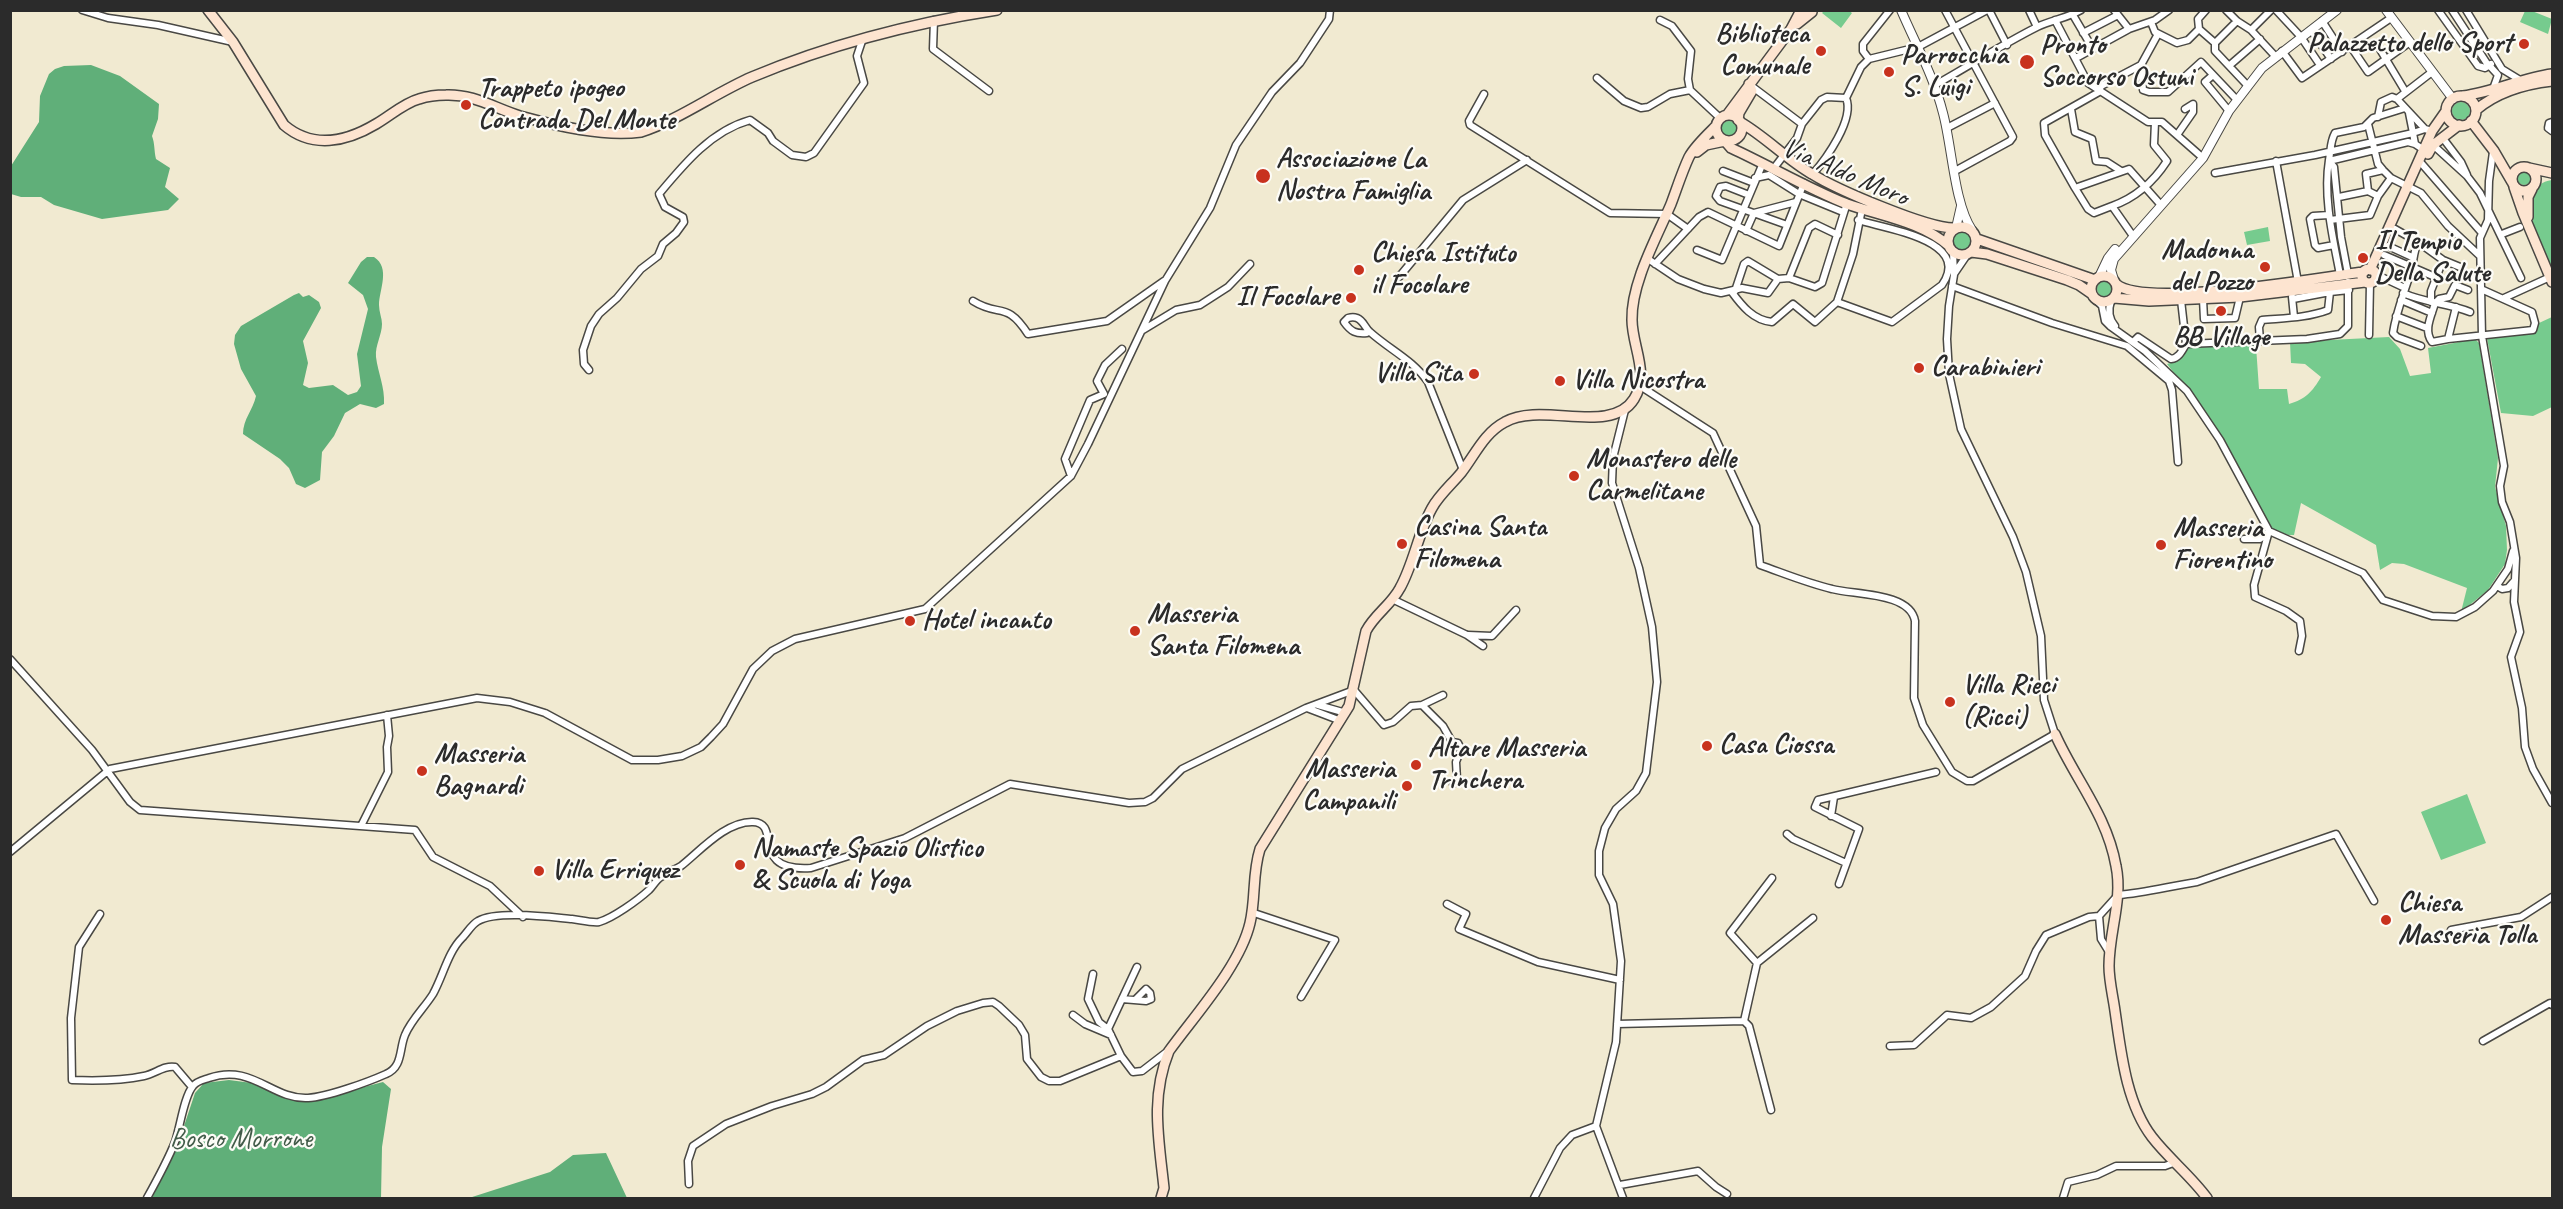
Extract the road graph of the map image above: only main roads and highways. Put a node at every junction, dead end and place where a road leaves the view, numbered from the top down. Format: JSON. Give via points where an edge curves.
{"nodes":[{"id":1,"x":208,"y":10,"type":"edge"},
{"id":2,"x":998,"y":10,"type":"edge"},
{"id":3,"x":1801,"y":10,"type":"edge"},
{"id":4,"x":1812,"y":11,"type":"edge"},
{"id":5,"x":1791,"y":29,"type":"junction"},
{"id":6,"x":2553,"y":74,"type":"edge"},
{"id":7,"x":2553,"y":81,"type":"edge"},
{"id":8,"x":1749,"y":84,"type":"junction"},
{"id":9,"x":2463,"y":96,"type":"junction"},
{"id":10,"x":2476,"y":110,"type":"junction"},
{"id":11,"x":2446,"y":111,"type":"junction"},
{"id":12,"x":1721,"y":120,"type":"junction"},
{"id":13,"x":1739,"y":121,"type":"junction"},
{"id":14,"x":2471,"y":121,"type":"junction"},
{"id":15,"x":2459,"y":125,"type":"junction"},
{"id":16,"x":1725,"y":141,"type":"junction"},
{"id":17,"x":2428,"y":148,"type":"junction"},
{"id":18,"x":2494,"y":151,"type":"junction"},
{"id":19,"x":1686,"y":165,"type":"junction"},
{"id":20,"x":2526,"y":167,"type":"junction"},
{"id":21,"x":2553,"y":175,"type":"edge"},
{"id":22,"x":2513,"y":185,"type":"junction"},
{"id":23,"x":2411,"y":187,"type":"junction"},
{"id":24,"x":2533,"y":187,"type":"junction"},
{"id":25,"x":2524,"y":224,"type":"junction"},
{"id":26,"x":1955,"y":228,"type":"junction"},
{"id":27,"x":1977,"y":239,"type":"junction"},
{"id":28,"x":1951,"y":249,"type":"junction"},
{"id":29,"x":1969,"y":253,"type":"junction"},
{"id":30,"x":2370,"y":277,"type":"junction"},
{"id":31,"x":2097,"y":279,"type":"junction"},
{"id":32,"x":2551,"y":280,"type":"edge"},
{"id":33,"x":2346,"y":281,"type":"junction"},
{"id":34,"x":2115,"y":282,"type":"junction"},
{"id":35,"x":2093,"y":296,"type":"junction"},
{"id":36,"x":2112,"y":300,"type":"junction"},
{"id":37,"x":2055,"y":734,"type":"road end"},
{"id":38,"x":1161,"y":1198,"type":"edge"},
{"id":39,"x":2207,"y":1198,"type":"edge"}],
"edges":[{"from":1,"to":2,"type":"main road","via":[[284,124],[292,132],[317,141],[340,140],[419,99],[447,95],[479,99],[518,115],[588,130],[641,132],[750,78],[864,38],[934,20]]},
{"from":3,"to":5,"type":"main road"},
{"from":4,"to":5,"type":"main road"},
{"from":5,"to":8,"type":"main road"},
{"from":6,"to":9,"type":"main road"},
{"from":7,"to":10,"type":"main road","via":[[2506,92]]},
{"from":8,"to":12,"type":"main road"},
{"from":8,"to":13,"type":"main road","via":[[1752,91],[1739,112]]},
{"from":9,"to":10,"type":"main road","via":[[2472,101]]},
{"from":9,"to":11,"type":"main road","via":[[2452,99]]},
{"from":10,"to":14,"type":"main road"},
{"from":11,"to":15,"type":"main road","via":[[2452,122]]},
{"from":11,"to":17,"type":"main road","via":[[2429,130]]},
{"from":12,"to":13,"type":"main road"},
{"from":12,"to":16,"type":"main road","via":[[1717,134]]},
{"from":12,"to":19,"type":"main road"},
{"from":13,"to":16,"type":"main road","via":[[1742,131],[1737,138]]},
{"from":13,"to":26,"type":"main road","name":"Via Aldo Moro","via":[[1812,175],[1935,226]]},
{"from":14,"to":15,"type":"main road"},
{"from":14,"to":18,"type":"main road"},
{"from":15,"to":17,"type":"main road"},
{"from":16,"to":19,"type":"main road","via":[[1706,146]]},
{"from":16,"to":28,"type":"main road","name":"Via Aldo Moro","via":[[1845,207],[1862,209],[1912,231],[1932,233]]},
{"from":17,"to":23,"type":"main road"},
{"from":17,"to":23,"type":"main road"},
{"from":18,"to":20,"type":"main road","via":[[2511,164]]},
{"from":18,"to":22,"type":"main road"},
{"from":19,"to":38,"type":"main road","via":[[1634,301],[1633,336],[1640,358],[1640,387],[1634,400],[1625,410],[1600,418],[1543,414],[1506,420],[1490,432],[1432,507],[1400,588],[1366,631],[1354,690],[1343,717],[1260,849],[1254,866],[1245,940],[1235,960],[1169,1051],[1157,1089],[1164,1188]]},
{"from":20,"to":21,"type":"main road"},
{"from":20,"to":22,"type":"main road","via":[[2514,172]]},
{"from":20,"to":24,"type":"main road","via":[[2535,173]]},
{"from":21,"to":24,"type":"main road"},
{"from":22,"to":24,"type":"main road","via":[[2525,192]]},
{"from":22,"to":25,"type":"main road"},
{"from":23,"to":30,"type":"main road"},
{"from":23,"to":30,"type":"main road","via":[[2386,251]]},
{"from":24,"to":25,"type":"main road"},
{"from":25,"to":32,"type":"main road"},
{"from":26,"to":27,"type":"main road","via":[[1964,226]]},
{"from":26,"to":28,"type":"main road","via":[[1949,234]]},
{"from":27,"to":29,"type":"main road"},
{"from":27,"to":31,"type":"main road"},
{"from":28,"to":29,"type":"main road"},
{"from":29,"to":35,"type":"main road","via":[[1987,254],[2067,280]]},
{"from":30,"to":33,"type":"main road"},
{"from":31,"to":34,"type":"main road","via":[[2107,276]]},
{"from":31,"to":35,"type":"main road","via":[[2091,287]]},
{"from":33,"to":34,"type":"main road","via":[[2145,293],[2128,291]]},
{"from":33,"to":36,"type":"main road","via":[[2292,295]]},
{"from":34,"to":36,"type":"main road","via":[[2117,292]]},
{"from":35,"to":36,"type":"main road","via":[[2102,303]]},
{"from":37,"to":39,"type":"main road","via":[[2090,794],[2113,848],[2118,896],[2109,972],[2122,1056],[2134,1100],[2152,1137]]}]}
